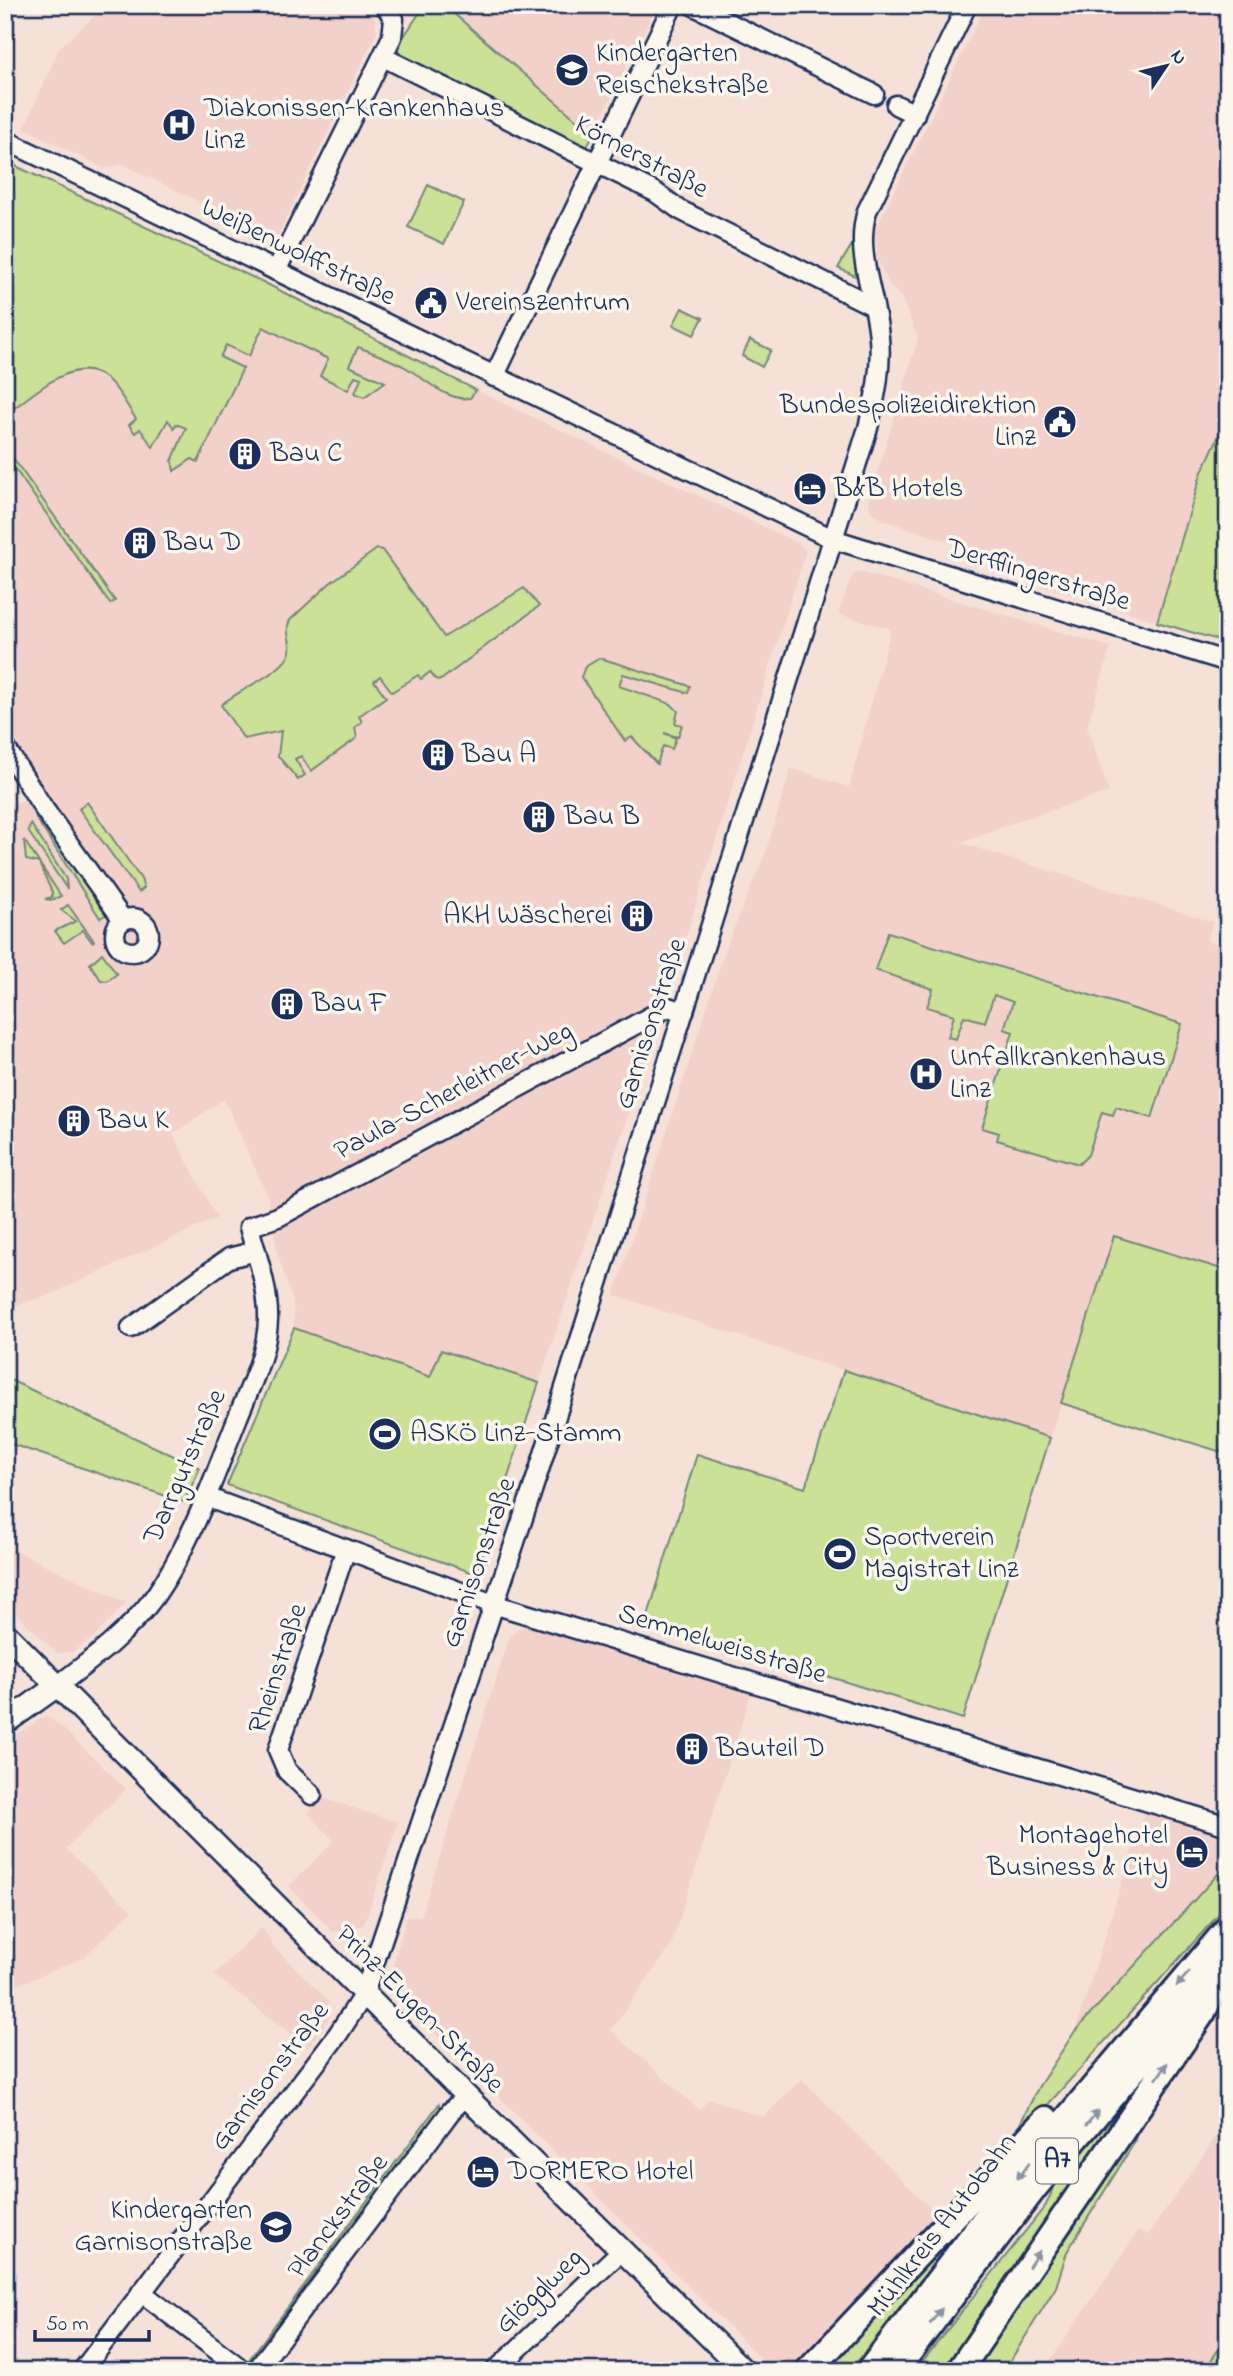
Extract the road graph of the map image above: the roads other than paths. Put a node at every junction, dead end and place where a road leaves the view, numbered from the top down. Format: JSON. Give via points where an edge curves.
{"nodes":[{"id":1,"x":673,"y":5,"type":"edge"},
{"id":2,"x":692,"y":5,"type":"edge"},
{"id":3,"x":967,"y":5,"type":"edge"},
{"id":4,"x":390,"y":12,"type":"edge"},
{"id":5,"x":383,"y":58,"type":"junction"},
{"id":6,"x":874,"y":94,"type":"dead end"},
{"id":7,"x":896,"y":105,"type":"dead end"},
{"id":8,"x":915,"y":114,"type":"junction"},
{"id":9,"x":5,"y":140,"type":"edge"},
{"id":10,"x":596,"y":162,"type":"junction"},
{"id":11,"x":276,"y":271,"type":"junction"},
{"id":12,"x":873,"y":306,"type":"junction"},
{"id":13,"x":494,"y":377,"type":"junction"},
{"id":14,"x":833,"y":539,"type":"junction"},
{"id":15,"x":1228,"y":662,"type":"edge"},
{"id":16,"x":5,"y":747,"type":"edge"},
{"id":17,"x":123,"y":920,"type":"dead end"},
{"id":18,"x":684,"y":1012,"type":"junction"},
{"id":19,"x":249,"y":1227,"type":"joint"},
{"id":20,"x":256,"y":1251,"type":"junction"},
{"id":21,"x":131,"y":1328,"type":"dead end"},
{"id":22,"x":206,"y":1497,"type":"junction"},
{"id":23,"x":346,"y":1549,"type":"junction"},
{"id":24,"x":493,"y":1604,"type":"junction"},
{"id":25,"x":5,"y":1633,"type":"edge"},
{"id":26,"x":57,"y":1686,"type":"junction"},
{"id":27,"x":5,"y":1723,"type":"edge"},
{"id":28,"x":312,"y":1796,"type":"dead end"},
{"id":29,"x":1228,"y":1826,"type":"edge"},
{"id":30,"x":1228,"y":1928,"type":"edge"},
{"id":31,"x":1228,"y":1958,"type":"edge"},
{"id":32,"x":364,"y":1994,"type":"junction"},
{"id":33,"x":1112,"y":2061,"type":"junction"},
{"id":34,"x":466,"y":2096,"type":"junction"},
{"id":35,"x":621,"y":2251,"type":"junction"},
{"id":36,"x":141,"y":2292,"type":"junction"},
{"id":37,"x":82,"y":2371,"type":"edge"},
{"id":38,"x":244,"y":2371,"type":"edge"},
{"id":39,"x":256,"y":2371,"type":"edge"},
{"id":40,"x":495,"y":2371,"type":"edge"},
{"id":41,"x":744,"y":2371,"type":"edge"},
{"id":42,"x":808,"y":2371,"type":"edge"},
{"id":43,"x":869,"y":2371,"type":"edge"},
{"id":44,"x":895,"y":2371,"type":"edge"},
{"id":45,"x":958,"y":2371,"type":"edge"}],
"edges":[{"from":1,"to":10,"type":"street"},
{"from":2,"to":6,"type":"street"},
{"from":3,"to":8,"type":"street","name":"Garnisonstraße"},
{"from":4,"to":5,"type":"street","via":[[393,37]]},
{"from":5,"to":10,"type":"street","name":"Körnerstraße"},
{"from":5,"to":11,"type":"street"},
{"from":7,"to":8,"type":"street"},
{"from":8,"to":12,"type":"street","name":"Garnisonstraße","via":[[863,223],[862,247]]},
{"from":9,"to":11,"type":"street","name":"Weißenwolffstraße"},
{"from":10,"to":12,"type":"street","name":"Körnerstraße","via":[[680,210]]},
{"from":10,"to":13,"type":"street"},
{"from":11,"to":13,"type":"street","name":"Weißenwolffstraße"},
{"from":12,"to":14,"type":"street","name":"Garnisonstraße","via":[[880,338],[875,400]]},
{"from":13,"to":14,"type":"street","name":"Weißenwolffstraße"},
{"from":14,"to":15,"type":"street","name":"Derfflingerstraße"},
{"from":14,"to":18,"type":"street","name":"Garnisonstraße"},
{"from":16,"to":17,"type":"street"},
{"from":18,"to":19,"type":"street","name":"Paula-Scherleitner-Weg","via":[[668,1007],[278,1217]]},
{"from":18,"to":24,"type":"street","name":"Garnisonstraße"},
{"from":19,"to":20,"type":"street","name":"Darrgutstraße"},
{"from":20,"to":21,"type":"street","via":[[229,1258]]},
{"from":20,"to":22,"type":"street","name":"Darrgutstraße","via":[[268,1306],[265,1340]]},
{"from":22,"to":23,"type":"street","name":"Semmelweisstraße"},
{"from":22,"to":26,"type":"street","name":"Darrgutstraße","via":[[170,1569],[142,1612]]},
{"from":23,"to":24,"type":"street","name":"Semmelweisstraße"},
{"from":23,"to":28,"type":"street","name":"Rheinstraße","via":[[278,1750],[287,1771]]},
{"from":24,"to":29,"type":"street","name":"Semmelweisstraße"},
{"from":24,"to":32,"type":"street","name":"Garnisonstraße"},
{"from":25,"to":26,"type":"main road","name":"Prinz-Eugen-Straße"},
{"from":26,"to":27,"type":"main road"},
{"from":26,"to":32,"type":"main road","name":"Prinz-Eugen-Straße"},
{"from":30,"to":33,"type":"highway","name":"Mühlkreis Autobahn","number":"A7","one_way":true},
{"from":44,"to":31,"type":"highway","name":"Mühlkreis Autobahn","number":"A7","one_way":true,"via":[[1036,2186]]},
{"from":45,"to":31,"type":"highway","one_way":true,"via":[[1203,2012]]},
{"from":32,"to":34,"type":"main road","name":"Prinz-Eugen-Straße"},
{"from":32,"to":36,"type":"street","name":"Garnisonstraße"},
{"from":33,"to":42,"type":"highway","via":[[1049,2116]]},
{"from":33,"to":43,"type":"highway","name":"Mühlkreis Autobahn","number":"A7","one_way":true},
{"from":34,"to":35,"type":"main road","name":"Prinz-Eugen-Straße"},
{"from":34,"to":39,"type":"street","name":"Planckstraße"},
{"from":35,"to":40,"type":"street","name":"Glögglweg"},
{"from":35,"to":41,"type":"main road","name":"Prinz-Eugen-Straße"},
{"from":36,"to":37,"type":"street","name":"Garnisonstraße"},
{"from":36,"to":38,"type":"street"}]}
